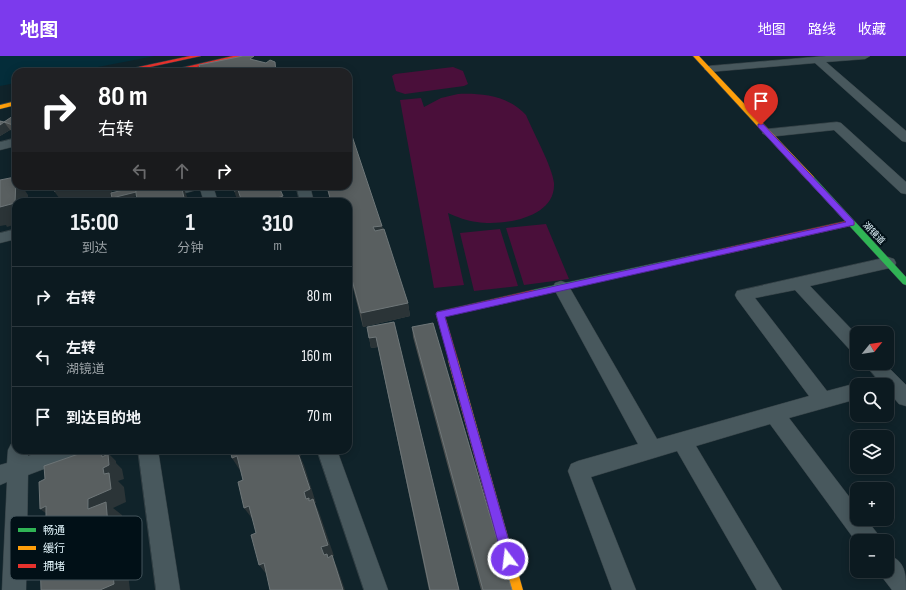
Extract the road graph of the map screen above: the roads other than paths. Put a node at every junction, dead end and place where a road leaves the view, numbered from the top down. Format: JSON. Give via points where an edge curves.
{"nodes":[{"id":1,"x":198,"y":56,"type":"edge"},
{"id":2,"x":241,"y":56,"type":"edge"},
{"id":3,"x":696,"y":56,"type":"edge"},
{"id":4,"x":864,"y":56,"type":"edge"},
{"id":5,"x":817,"y":60,"type":"junction"},
{"id":6,"x":138,"y":68,"type":"edge"},
{"id":7,"x":184,"y":68,"type":"edge"},
{"id":8,"x":709,"y":69,"type":"junction"},
{"id":9,"x":12,"y":104,"type":"edge"},
{"id":10,"x":0,"y":107,"type":"edge"},
{"id":11,"x":768,"y":133,"type":"junction"},
{"id":12,"x":906,"y":138,"type":"edge"},
{"id":13,"x":12,"y":143,"type":"edge"},
{"id":14,"x":0,"y":146,"type":"edge"},
{"id":15,"x":182,"y":190,"type":"edge"},
{"id":16,"x":906,"y":190,"type":"edge"},
{"id":17,"x":151,"y":198,"type":"edge"},
{"id":18,"x":851,"y":223,"type":"junction"},
{"id":19,"x":12,"y":235,"type":"edge"},
{"id":20,"x":0,"y":238,"type":"edge"},
{"id":21,"x":888,"y":263,"type":"junction"},
{"id":22,"x":906,"y":282,"type":"edge"},
{"id":23,"x":798,"y":283,"type":"junction"},
{"id":24,"x":561,"y":288,"type":"junction"},
{"id":25,"x":850,"y":339,"type":"edge"},
{"id":26,"x":894,"y":389,"type":"edge"},
{"id":27,"x":850,"y":393,"type":"edge"},
{"id":28,"x":906,"y":398,"type":"edge"},
{"id":29,"x":824,"y":400,"type":"junction"},
{"id":30,"x":774,"y":414,"type":"junction"},
{"id":31,"x":682,"y":441,"type":"junction"},
{"id":32,"x":652,"y":450,"type":"junction"},
{"id":33,"x":54,"y":454,"type":"edge"},
{"id":34,"x":149,"y":454,"type":"edge"},
{"id":35,"x":328,"y":454,"type":"edge"},
{"id":36,"x":12,"y":464,"type":"edge"},
{"id":37,"x":13,"y":516,"type":"edge"},
{"id":38,"x":864,"y":534,"type":"edge"},
{"id":39,"x":894,"y":574,"type":"edge"},
{"id":40,"x":14,"y":580,"type":"edge"},
{"id":41,"x":14,"y":590,"type":"edge"},
{"id":42,"x":168,"y":590,"type":"edge"},
{"id":43,"x":376,"y":590,"type":"edge"},
{"id":44,"x":517,"y":590,"type":"edge"},
{"id":45,"x":624,"y":590,"type":"edge"},
{"id":46,"x":770,"y":590,"type":"edge"},
{"id":47,"x":906,"y":590,"type":"edge"}],
"edges":[{"from":1,"to":6,"type":"street"},
{"from":2,"to":7,"type":"street"},
{"from":3,"to":8,"type":"street","name":"湖镜道"},
{"from":4,"to":5,"type":"street"},
{"from":5,"to":8,"type":"street"},
{"from":5,"to":12,"type":"street"},
{"from":8,"to":11,"type":"street","name":"湖镜道"},
{"from":9,"to":10,"type":"street"},
{"from":11,"to":16,"type":"street","via":[[837,126]]},
{"from":11,"to":18,"type":"street","name":"湖镜道"},
{"from":13,"to":14,"type":"street"},
{"from":15,"to":17,"type":"street"},
{"from":18,"to":21,"type":"street","name":"湖镜道"},
{"from":18,"to":24,"type":"street"},
{"from":19,"to":20,"type":"street"},
{"from":21,"to":22,"type":"street","name":"湖镜道"},
{"from":21,"to":23,"type":"street"},
{"from":23,"to":25,"type":"street"},
{"from":23,"to":29,"type":"street","via":[[744,295]]},
{"from":24,"to":32,"type":"street"},
{"from":24,"to":44,"type":"street","via":[[440,314]]},
{"from":26,"to":28,"type":"street"},
{"from":27,"to":29,"type":"street"},
{"from":29,"to":30,"type":"street"},
{"from":30,"to":31,"type":"street"},
{"from":30,"to":38,"type":"street"},
{"from":31,"to":32,"type":"street"},
{"from":31,"to":46,"type":"street"},
{"from":32,"to":45,"type":"street","via":[[578,471]]},
{"from":33,"to":36,"type":"street"},
{"from":34,"to":42,"type":"street"},
{"from":35,"to":43,"type":"street"},
{"from":36,"to":37,"type":"street"},
{"from":39,"to":47,"type":"street"},
{"from":40,"to":41,"type":"street"}]}
